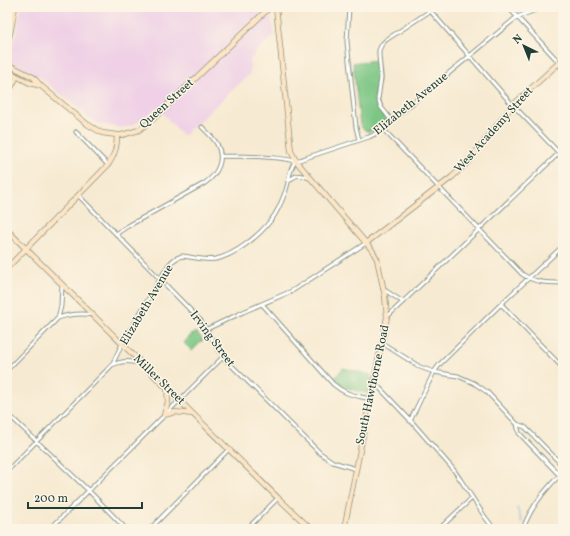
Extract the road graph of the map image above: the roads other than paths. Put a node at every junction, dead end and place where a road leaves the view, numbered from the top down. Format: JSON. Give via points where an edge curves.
{"nodes":[{"id":1,"x":15,"y":7,"type":"edge"},
{"id":2,"x":270,"y":7,"type":"edge"},
{"id":3,"x":276,"y":7,"type":"edge"},
{"id":4,"x":349,"y":7,"type":"edge"},
{"id":5,"x":427,"y":7,"type":"edge"},
{"id":6,"x":436,"y":7,"type":"edge"},
{"id":7,"x":508,"y":7,"type":"edge"},
{"id":8,"x":544,"y":7,"type":"edge"},
{"id":9,"x":430,"y":11,"type":"junction"},
{"id":10,"x":518,"y":17,"type":"junction"},
{"id":11,"x":7,"y":46,"type":"edge"},
{"id":12,"x":470,"y":57,"type":"junction"},
{"id":13,"x":563,"y":59,"type":"edge"},
{"id":14,"x":558,"y":63,"type":"junction"},
{"id":15,"x":7,"y":64,"type":"edge"},
{"id":16,"x":563,"y":70,"type":"edge"},
{"id":17,"x":7,"y":71,"type":"edge"},
{"id":18,"x":17,"y":76,"type":"junction"},
{"id":19,"x":41,"y":86,"type":"junction"},
{"id":20,"x":7,"y":92,"type":"edge"},
{"id":21,"x":513,"y":105,"type":"junction"},
{"id":22,"x":392,"y":121,"type":"junction"},
{"id":23,"x":202,"y":127,"type":"dead end"},
{"id":24,"x":382,"y":128,"type":"junction"},
{"id":25,"x":76,"y":132,"type":"dead end"},
{"id":26,"x":117,"y":135,"type":"junction"},
{"id":27,"x":359,"y":140,"type":"junction"},
{"id":28,"x":559,"y":153,"type":"junction"},
{"id":29,"x":221,"y":156,"type":"junction"},
{"id":30,"x":563,"y":157,"type":"edge"},
{"id":31,"x":296,"y":161,"type":"junction"},
{"id":32,"x":108,"y":165,"type":"junction"},
{"id":33,"x":310,"y":178,"type":"junction"},
{"id":34,"x":288,"y":182,"type":"junction"},
{"id":35,"x":439,"y":188,"type":"junction"},
{"id":36,"x":78,"y":195,"type":"junction"},
{"id":37,"x":478,"y":229,"type":"junction"},
{"id":38,"x":7,"y":230,"type":"edge"},
{"id":39,"x":116,"y":234,"type":"junction"},
{"id":40,"x":366,"y":242,"type":"junction"},
{"id":41,"x":563,"y":246,"type":"edge"},
{"id":42,"x":26,"y":248,"type":"junction"},
{"id":43,"x":7,"y":268,"type":"edge"},
{"id":44,"x":161,"y":279,"type":"junction"},
{"id":45,"x":529,"y":279,"type":"junction"},
{"id":46,"x":563,"y":283,"type":"edge"},
{"id":47,"x":62,"y":284,"type":"junction"},
{"id":48,"x":383,"y":289,"type":"junction"},
{"id":49,"x":403,"y":302,"type":"junction"},
{"id":50,"x":262,"y":304,"type":"junction"},
{"id":51,"x":501,"y":304,"type":"junction"},
{"id":52,"x":93,"y":315,"type":"junction"},
{"id":53,"x":387,"y":317,"type":"junction"},
{"id":54,"x":58,"y":318,"type":"junction"},
{"id":55,"x":207,"y":329,"type":"junction"},
{"id":56,"x":382,"y":343,"type":"junction"},
{"id":57,"x":122,"y":344,"type":"junction"},
{"id":58,"x":223,"y":357,"type":"junction"},
{"id":59,"x":112,"y":365,"type":"junction"},
{"id":60,"x":144,"y":365,"type":"junction"},
{"id":61,"x":563,"y":368,"type":"edge"},
{"id":62,"x":7,"y":370,"type":"edge"},
{"id":63,"x":434,"y":372,"type":"junction"},
{"id":64,"x":374,"y":382,"type":"junction"},
{"id":65,"x":167,"y":388,"type":"junction"},
{"id":66,"x":370,"y":399,"type":"junction"},
{"id":67,"x":179,"y":400,"type":"junction"},
{"id":68,"x":7,"y":413,"type":"edge"},
{"id":69,"x":193,"y":414,"type":"junction"},
{"id":70,"x":164,"y":415,"type":"junction"},
{"id":71,"x":410,"y":421,"type":"junction"},
{"id":72,"x":517,"y":424,"type":"junction"},
{"id":73,"x":37,"y":441,"type":"junction"},
{"id":74,"x":229,"y":449,"type":"junction"},
{"id":75,"x":563,"y":466,"type":"edge"},
{"id":76,"x":356,"y":469,"type":"junction"},
{"id":77,"x":7,"y":471,"type":"edge"},
{"id":78,"x":563,"y":472,"type":"edge"},
{"id":79,"x":559,"y":475,"type":"junction"},
{"id":80,"x":563,"y":479,"type":"edge"},
{"id":81,"x":88,"y":490,"type":"junction"},
{"id":82,"x":278,"y":498,"type":"junction"},
{"id":83,"x":472,"y":498,"type":"junction"},
{"id":84,"x":50,"y":529,"type":"edge"},
{"id":85,"x":126,"y":529,"type":"edge"},
{"id":86,"x":150,"y":529,"type":"edge"},
{"id":87,"x":247,"y":529,"type":"edge"},
{"id":88,"x":311,"y":529,"type":"edge"},
{"id":89,"x":344,"y":529,"type":"edge"},
{"id":90,"x":440,"y":529,"type":"edge"},
{"id":91,"x":494,"y":529,"type":"edge"},
{"id":92,"x":524,"y":529,"type":"edge"}],
"edges":[{"from":1,"to":11,"type":"main road"},
{"from":2,"to":26,"type":"main road","name":"Queen Street","via":[[153,119],[139,130]]},
{"from":3,"to":31,"type":"main road","name":"South Hawthorne Road","via":[[290,146]]},
{"from":4,"to":27,"type":"street","via":[[347,42]]},
{"from":5,"to":9,"type":"street"},
{"from":6,"to":9,"type":"street"},
{"from":7,"to":10,"type":"street"},
{"from":8,"to":10,"type":"street","name":"Elizabeth Avenue"},
{"from":9,"to":12,"type":"street"},
{"from":9,"to":22,"type":"street","via":[[386,40],[379,50],[381,78],[378,99]]},
{"from":10,"to":12,"type":"street","name":"Elizabeth Avenue"},
{"from":10,"to":14,"type":"street"},
{"from":12,"to":21,"type":"street"},
{"from":12,"to":22,"type":"street","name":"Elizabeth Avenue"},
{"from":13,"to":14,"type":"main road","name":"West Academy Street"},
{"from":14,"to":16,"type":"street"},
{"from":14,"to":21,"type":"main road","name":"West Academy Street"},
{"from":15,"to":19,"type":"main road","via":[[33,77]]},
{"from":17,"to":18,"type":"main road"},
{"from":18,"to":19,"type":"main road"},
{"from":18,"to":20,"type":"main road"},
{"from":19,"to":26,"type":"main road","via":[[87,124],[102,132]]},
{"from":21,"to":28,"type":"street"},
{"from":21,"to":35,"type":"main road","name":"West Academy Street","via":[[468,162]]},
{"from":22,"to":24,"type":"street","name":"Elizabeth Avenue"},
{"from":23,"to":29,"type":"street","via":[[217,144]]},
{"from":24,"to":27,"type":"street","name":"Elizabeth Avenue","via":[[376,134]]},
{"from":24,"to":35,"type":"street"},
{"from":25,"to":32,"type":"street"},
{"from":26,"to":32,"type":"main road","via":[[116,151]]},
{"from":27,"to":31,"type":"street","name":"Elizabeth Avenue"},
{"from":28,"to":30,"type":"street"},
{"from":28,"to":37,"type":"street"},
{"from":29,"to":31,"type":"street"},
{"from":29,"to":39,"type":"street","via":[[218,170],[211,179]]},
{"from":31,"to":33,"type":"main road","name":"South Hawthorne Road"},
{"from":31,"to":34,"type":"street","name":"Elizabeth Avenue","via":[[290,171]]},
{"from":32,"to":36,"type":"main road"},
{"from":33,"to":34,"type":"street","via":[[297,175]]},
{"from":33,"to":40,"type":"main road","name":"South Hawthorne Road"},
{"from":34,"to":44,"type":"street","name":"Elizabeth Avenue","via":[[280,205],[271,220],[244,245],[230,254],[215,259],[178,257],[169,264]]},
{"from":35,"to":37,"type":"street"},
{"from":35,"to":40,"type":"main road","name":"West Academy Street"},
{"from":36,"to":39,"type":"street","name":"Irving Street"},
{"from":36,"to":42,"type":"main road"},
{"from":37,"to":45,"type":"street"},
{"from":37,"to":49,"type":"street"},
{"from":38,"to":42,"type":"main road","name":"Miller Street"},
{"from":39,"to":44,"type":"street","name":"Irving Street"},
{"from":40,"to":48,"type":"main road","name":"South Hawthorne Road","via":[[377,259]]},
{"from":40,"to":50,"type":"street","via":[[304,284]]},
{"from":41,"to":45,"type":"street"},
{"from":42,"to":43,"type":"main road"},
{"from":42,"to":47,"type":"main road","name":"Miller Street"},
{"from":44,"to":55,"type":"street","name":"Irving Street"},
{"from":44,"to":57,"type":"street","name":"Elizabeth Avenue"},
{"from":45,"to":46,"type":"street"},
{"from":45,"to":51,"type":"street"},
{"from":47,"to":52,"type":"main road","name":"Miller Street"},
{"from":47,"to":54,"type":"street"},
{"from":48,"to":49,"type":"street"},
{"from":48,"to":53,"type":"main road","name":"South Hawthorne Road"},
{"from":49,"to":53,"type":"street"},
{"from":50,"to":55,"type":"street"},
{"from":50,"to":66,"type":"street","via":[[336,386],[347,393]]},
{"from":51,"to":61,"type":"street"},
{"from":51,"to":63,"type":"street"},
{"from":52,"to":54,"type":"street","via":[[76,314]]},
{"from":52,"to":57,"type":"main road","name":"Miller Street"},
{"from":53,"to":56,"type":"main road","name":"South Hawthorne Road"},
{"from":54,"to":62,"type":"street"},
{"from":55,"to":58,"type":"street","name":"Irving Street"},
{"from":56,"to":63,"type":"street","via":[[420,367]]},
{"from":56,"to":64,"type":"main road","name":"South Hawthorne Road"},
{"from":57,"to":59,"type":"street","name":"Elizabeth Avenue"},
{"from":57,"to":60,"type":"main road","name":"Miller Street"},
{"from":58,"to":67,"type":"street"},
{"from":58,"to":76,"type":"street","name":"Irving Street","via":[[320,453],[333,462]]},
{"from":59,"to":60,"type":"street","name":"Elizabeth Avenue","via":[[123,361]]},
{"from":59,"to":73,"type":"street","name":"Elizabeth Avenue"},
{"from":60,"to":65,"type":"main road","name":"Miller Street"},
{"from":63,"to":71,"type":"street"},
{"from":63,"to":72,"type":"street","via":[[458,376],[474,383],[487,392]]},
{"from":64,"to":66,"type":"main road","name":"South Hawthorne Road"},
{"from":64,"to":71,"type":"street"},
{"from":65,"to":67,"type":"main road","name":"Miller Street"},
{"from":65,"to":70,"type":"main road","via":[[168,402]]},
{"from":66,"to":76,"type":"main road","name":"South Hawthorne Road"},
{"from":67,"to":69,"type":"main road","name":"Miller Street"},
{"from":67,"to":70,"type":"street"},
{"from":68,"to":73,"type":"street"},
{"from":69,"to":70,"type":"main road","via":[[175,412]]},
{"from":69,"to":74,"type":"main road","name":"Miller Street"},
{"from":70,"to":81,"type":"street"},
{"from":71,"to":83,"type":"street","via":[[453,469]]},
{"from":72,"to":75,"type":"street","via":[[525,427]]},
{"from":72,"to":79,"type":"street","via":[[519,432]]},
{"from":73,"to":77,"type":"street","name":"Elizabeth Avenue"},
{"from":73,"to":81,"type":"street"},
{"from":74,"to":82,"type":"main road","name":"Miller Street"},
{"from":74,"to":86,"type":"street"},
{"from":76,"to":89,"type":"main road","name":"South Hawthorne Road"},
{"from":78,"to":79,"type":"street"},
{"from":79,"to":80,"type":"street"},
{"from":79,"to":92,"type":"street","via":[[539,499]]},
{"from":81,"to":84,"type":"street"},
{"from":81,"to":85,"type":"street"},
{"from":82,"to":87,"type":"street"},
{"from":82,"to":88,"type":"main road","name":"Miller Street"},
{"from":83,"to":90,"type":"street"},
{"from":83,"to":91,"type":"street"}]}
